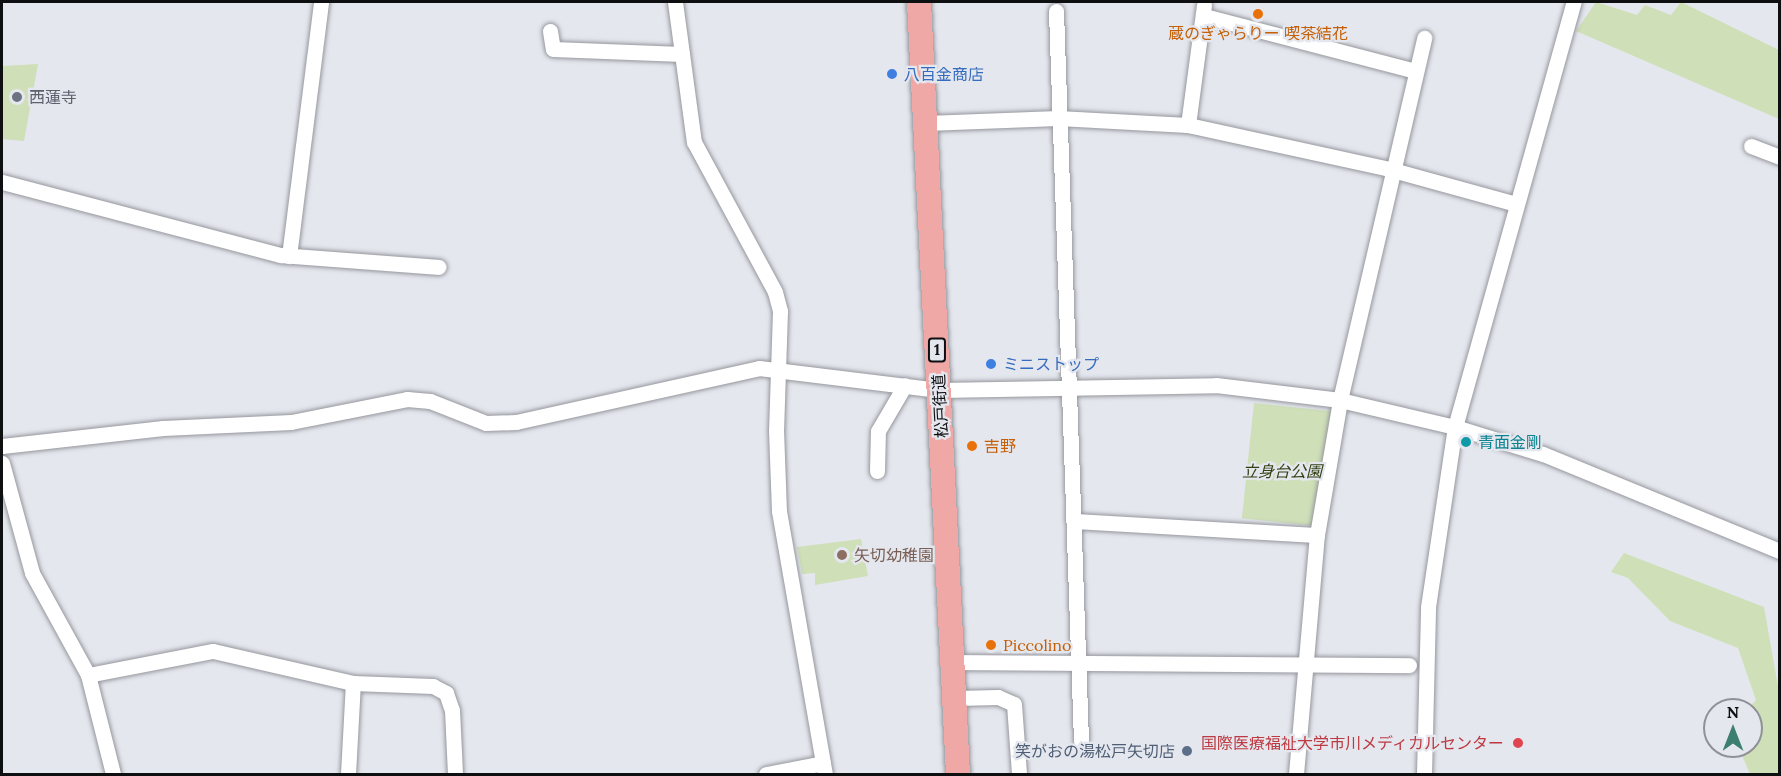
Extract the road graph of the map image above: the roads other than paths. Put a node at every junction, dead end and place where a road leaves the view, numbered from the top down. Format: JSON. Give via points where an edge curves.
{"nodes":[{"id":1,"x":321,"y":2,"type":"edge"},
{"id":2,"x":675,"y":2,"type":"edge"},
{"id":3,"x":919,"y":2,"type":"edge"},
{"id":4,"x":1574,"y":2,"type":"edge"},
{"id":5,"x":1056,"y":11,"type":"dead end"},
{"id":6,"x":550,"y":32,"type":"dead end"},
{"id":7,"x":1424,"y":38,"type":"dead end"},
{"id":8,"x":682,"y":54,"type":"junction"},
{"id":9,"x":1414,"y":71,"type":"junction"},
{"id":10,"x":1058,"y":118,"type":"junction"},
{"id":11,"x":926,"y":123,"type":"junction"},
{"id":12,"x":1188,"y":125,"type":"junction"},
{"id":13,"x":1751,"y":146,"type":"dead end"},
{"id":14,"x":1779,"y":157,"type":"edge"},
{"id":15,"x":1389,"y":169,"type":"junction"},
{"id":16,"x":2,"y":182,"type":"edge"},
{"id":17,"x":1516,"y":204,"type":"junction"},
{"id":18,"x":289,"y":256,"type":"junction"},
{"id":19,"x":439,"y":267,"type":"dead end"},
{"id":20,"x":780,"y":370,"type":"junction"},
{"id":21,"x":905,"y":385,"type":"junction"},
{"id":22,"x":1070,"y":387,"type":"junction"},
{"id":23,"x":939,"y":390,"type":"junction"},
{"id":24,"x":1340,"y":400,"type":"junction"},
{"id":25,"x":1455,"y":427,"type":"junction"},
{"id":26,"x":2,"y":446,"type":"edge"},
{"id":27,"x":2,"y":463,"type":"edge"},
{"id":28,"x":877,"y":471,"type":"dead end"},
{"id":29,"x":1074,"y":521,"type":"junction"},
{"id":30,"x":1317,"y":535,"type":"junction"},
{"id":31,"x":1779,"y":551,"type":"edge"},
{"id":32,"x":954,"y":662,"type":"junction"},
{"id":33,"x":1081,"y":664,"type":"junction"},
{"id":34,"x":1305,"y":665,"type":"junction"},
{"id":35,"x":1409,"y":665,"type":"dead end"},
{"id":36,"x":88,"y":675,"type":"junction"},
{"id":37,"x":353,"y":683,"type":"junction"},
{"id":38,"x":956,"y":698,"type":"junction"},
{"id":39,"x":1081,"y":741,"type":"dead end"},
{"id":40,"x":824,"y":769,"type":"edge"},
{"id":41,"x":107,"y":773,"type":"edge"},
{"id":42,"x":348,"y":774,"type":"edge"},
{"id":43,"x":455,"y":774,"type":"edge"},
{"id":44,"x":766,"y":774,"type":"edge"},
{"id":45,"x":958,"y":774,"type":"edge"},
{"id":46,"x":1019,"y":774,"type":"edge"},
{"id":47,"x":1296,"y":774,"type":"edge"},
{"id":48,"x":1424,"y":774,"type":"edge"}],
"edges":[{"from":1,"to":18,"type":"street"},
{"from":2,"to":8,"type":"street"},
{"from":3,"to":11,"type":"main road","name":"松戸街道","number":"1"},
{"from":4,"to":17,"type":"street"},
{"from":5,"to":10,"type":"street"},
{"from":6,"to":8,"type":"street","via":[[553,49]]},
{"from":7,"to":9,"type":"street"},
{"from":8,"to":20,"type":"street","via":[[701,162],[775,292],[782,324]]},
{"from":9,"to":12,"type":"street","via":[[1204,10]]},
{"from":9,"to":15,"type":"street"},
{"from":10,"to":11,"type":"street"},
{"from":10,"to":12,"type":"street"},
{"from":10,"to":22,"type":"street"},
{"from":11,"to":23,"type":"main road","name":"松戸街道","number":"1"},
{"from":12,"to":15,"type":"street"},
{"from":13,"to":14,"type":"street"},
{"from":15,"to":17,"type":"street"},
{"from":15,"to":24,"type":"street"},
{"from":16,"to":18,"type":"street"},
{"from":17,"to":25,"type":"street"},
{"from":18,"to":19,"type":"street"},
{"from":20,"to":21,"type":"street"},
{"from":20,"to":26,"type":"street","via":[[728,372],[516,422],[486,423],[430,401],[407,399],[291,422],[163,428]]},
{"from":20,"to":40,"type":"street","via":[[779,511]]},
{"from":21,"to":23,"type":"street"},
{"from":21,"to":28,"type":"street","via":[[879,431]]},
{"from":22,"to":23,"type":"street"},
{"from":22,"to":24,"type":"street","via":[[1216,386]]},
{"from":22,"to":29,"type":"street"},
{"from":23,"to":32,"type":"main road","name":"松戸街道","number":"1"},
{"from":24,"to":25,"type":"street"},
{"from":24,"to":30,"type":"street"},
{"from":25,"to":31,"type":"street","via":[[1543,454]]},
{"from":25,"to":48,"type":"street","via":[[1428,607]]},
{"from":27,"to":36,"type":"street","via":[[32,573]]},
{"from":29,"to":30,"type":"street"},
{"from":29,"to":33,"type":"street"},
{"from":30,"to":34,"type":"street"},
{"from":32,"to":33,"type":"street"},
{"from":32,"to":38,"type":"main road","name":"松戸街道","number":"1"},
{"from":33,"to":34,"type":"street"},
{"from":33,"to":39,"type":"street"},
{"from":34,"to":35,"type":"street"},
{"from":34,"to":47,"type":"street"},
{"from":36,"to":37,"type":"street","via":[[213,651]]},
{"from":36,"to":41,"type":"street"},
{"from":37,"to":42,"type":"street"},
{"from":37,"to":43,"type":"street","via":[[433,686],[446,693]]},
{"from":38,"to":45,"type":"main road","name":"松戸街道","number":"1"},
{"from":38,"to":46,"type":"street","via":[[998,697],[1014,704]]},
{"from":40,"to":44,"type":"street"}]}
